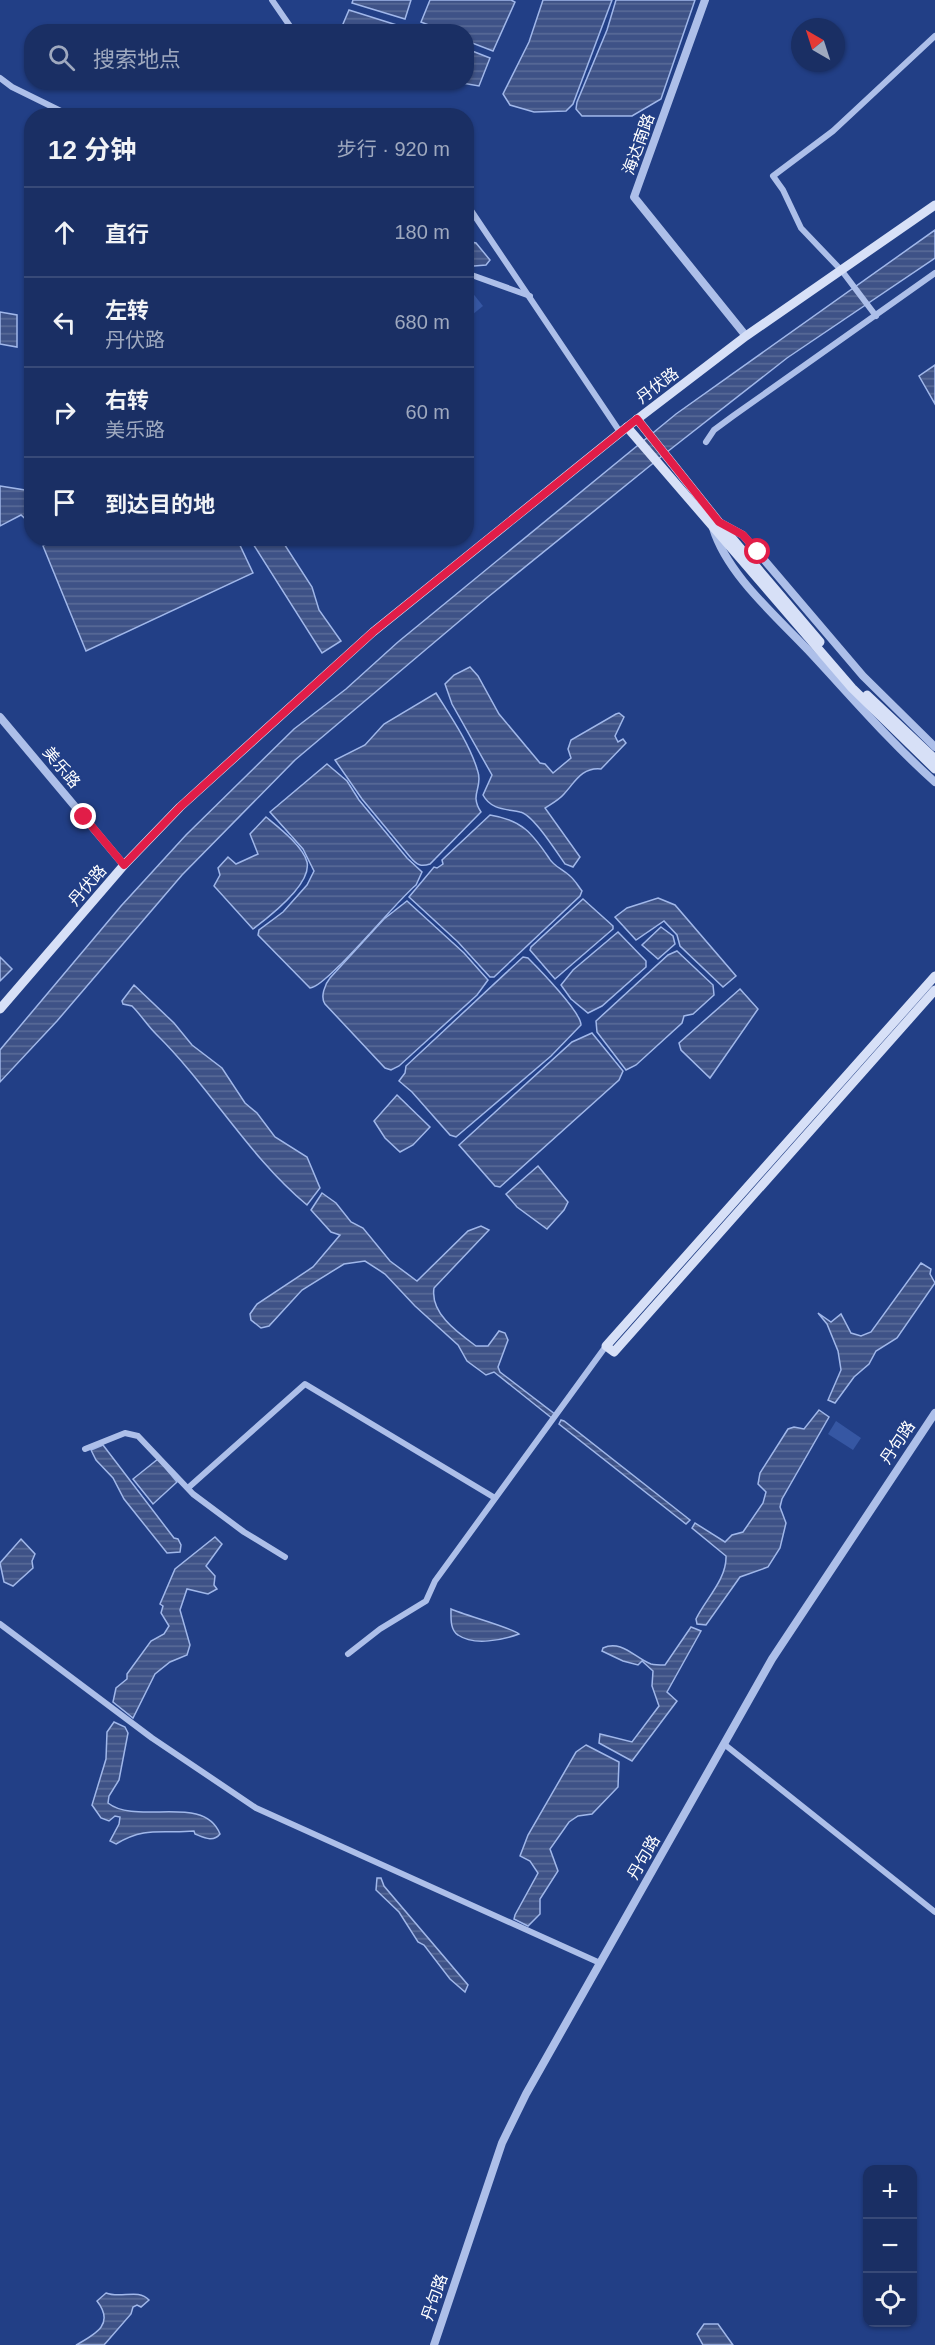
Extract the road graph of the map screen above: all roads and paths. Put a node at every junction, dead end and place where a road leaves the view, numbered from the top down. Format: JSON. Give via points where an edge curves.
{"nodes":[{"id":1,"x":272,"y":0,"type":"edge"},
{"id":2,"x":705,"y":0,"type":"edge"},
{"id":3,"x":288,"y":24,"type":"edge"},
{"id":4,"x":935,"y":36,"type":"edge"},
{"id":5,"x":0,"y":78,"type":"edge"},
{"id":6,"x":55,"y":108,"type":"edge"},
{"id":7,"x":935,"y":205,"type":"edge"},
{"id":8,"x":474,"y":215,"type":"edge"},
{"id":9,"x":842,"y":271,"type":"junction"},
{"id":10,"x":935,"y":273,"type":"edge"},
{"id":11,"x":474,"y":276,"type":"edge"},
{"id":12,"x":530,"y":296,"type":"junction"},
{"id":13,"x":874,"y":313,"type":"junction"},
{"id":14,"x":746,"y":336,"type":"junction"},
{"id":15,"x":637,"y":419,"type":"junction"},
{"id":16,"x":623,"y":429,"type":"junction"},
{"id":17,"x":706,"y":442,"type":"dead end"},
{"id":18,"x":716,"y":525,"type":"junction"},
{"id":19,"x":0,"y":717,"type":"edge"},
{"id":20,"x":935,"y":747,"type":"edge"},
{"id":21,"x":935,"y":759,"type":"edge"},
{"id":22,"x":935,"y":769,"type":"edge"},
{"id":23,"x":935,"y":782,"type":"edge"},
{"id":24,"x":124,"y":865,"type":"junction"},
{"id":25,"x":935,"y":976,"type":"edge"},
{"id":26,"x":935,"y":990,"type":"edge"},
{"id":27,"x":0,"y":1009,"type":"edge"},
{"id":28,"x":606,"y":1346,"type":"junction"},
{"id":29,"x":935,"y":1413,"type":"edge"},
{"id":30,"x":85,"y":1449,"type":"dead end"},
{"id":31,"x":188,"y":1488,"type":"junction"},
{"id":32,"x":495,"y":1498,"type":"junction"},
{"id":33,"x":285,"y":1557,"type":"dead end"},
{"id":34,"x":0,"y":1624,"type":"edge"},
{"id":35,"x":348,"y":1654,"type":"dead end"},
{"id":36,"x":724,"y":1744,"type":"junction"},
{"id":37,"x":935,"y":1912,"type":"edge"},
{"id":38,"x":600,"y":1963,"type":"junction"},
{"id":39,"x":434,"y":2345,"type":"edge"}],
"edges":[{"from":1,"to":3,"type":"street"},
{"from":2,"to":14,"type":"street","name":"海达南路","via":[[634,197]]},
{"from":4,"to":9,"type":"street","via":[[833,131],[773,176],[801,228]]},
{"from":5,"to":6,"type":"street"},
{"from":7,"to":9,"type":"main road","name":"丹伏路"},
{"from":8,"to":12,"type":"street"},
{"from":9,"to":13,"type":"street"},
{"from":9,"to":14,"type":"main road","name":"丹伏路"},
{"from":10,"to":13,"type":"street"},
{"from":11,"to":12,"type":"street"},
{"from":12,"to":16,"type":"street"},
{"from":13,"to":17,"type":"street","via":[[714,430]]},
{"from":14,"to":15,"type":"main road","name":"丹伏路"},
{"from":15,"to":16,"type":"main road","name":"丹伏路"},
{"from":15,"to":18,"type":"main road"},
{"from":16,"to":18,"type":"main road","via":[[638,440]]},
{"from":16,"to":24,"type":"main road","name":"丹伏路","via":[[373,632],[180,807]]},
{"from":18,"to":20,"type":"street","via":[[743,535],[863,676]]},
{"from":18,"to":21,"type":"main road","via":[[858,685]]},
{"from":18,"to":22,"type":"main road","via":[[876,714]]},
{"from":18,"to":23,"type":"street","via":[[726,558],[771,612],[860,710]]},
{"from":19,"to":24,"type":"street","name":"美乐路"},
{"from":24,"to":27,"type":"main road","name":"丹伏路"},
{"from":25,"to":28,"type":"main road"},
{"from":26,"to":28,"type":"main road","via":[[614,1352]]},
{"from":28,"to":32,"type":"street"},
{"from":29,"to":36,"type":"street","name":"丹句路","via":[[772,1659]]},
{"from":30,"to":31,"type":"street","via":[[132,1433],[152,1448]]},
{"from":31,"to":32,"type":"street","via":[[305,1384]]},
{"from":31,"to":33,"type":"street","via":[[244,1532]]},
{"from":32,"to":35,"type":"street","via":[[435,1581],[426,1601]]},
{"from":34,"to":38,"type":"street","via":[[152,1738],[256,1808]]},
{"from":36,"to":37,"type":"street"},
{"from":36,"to":38,"type":"street","name":"丹句路"},
{"from":38,"to":39,"type":"street","name":"丹句路","via":[[525,2094],[502,2143]]}]}
